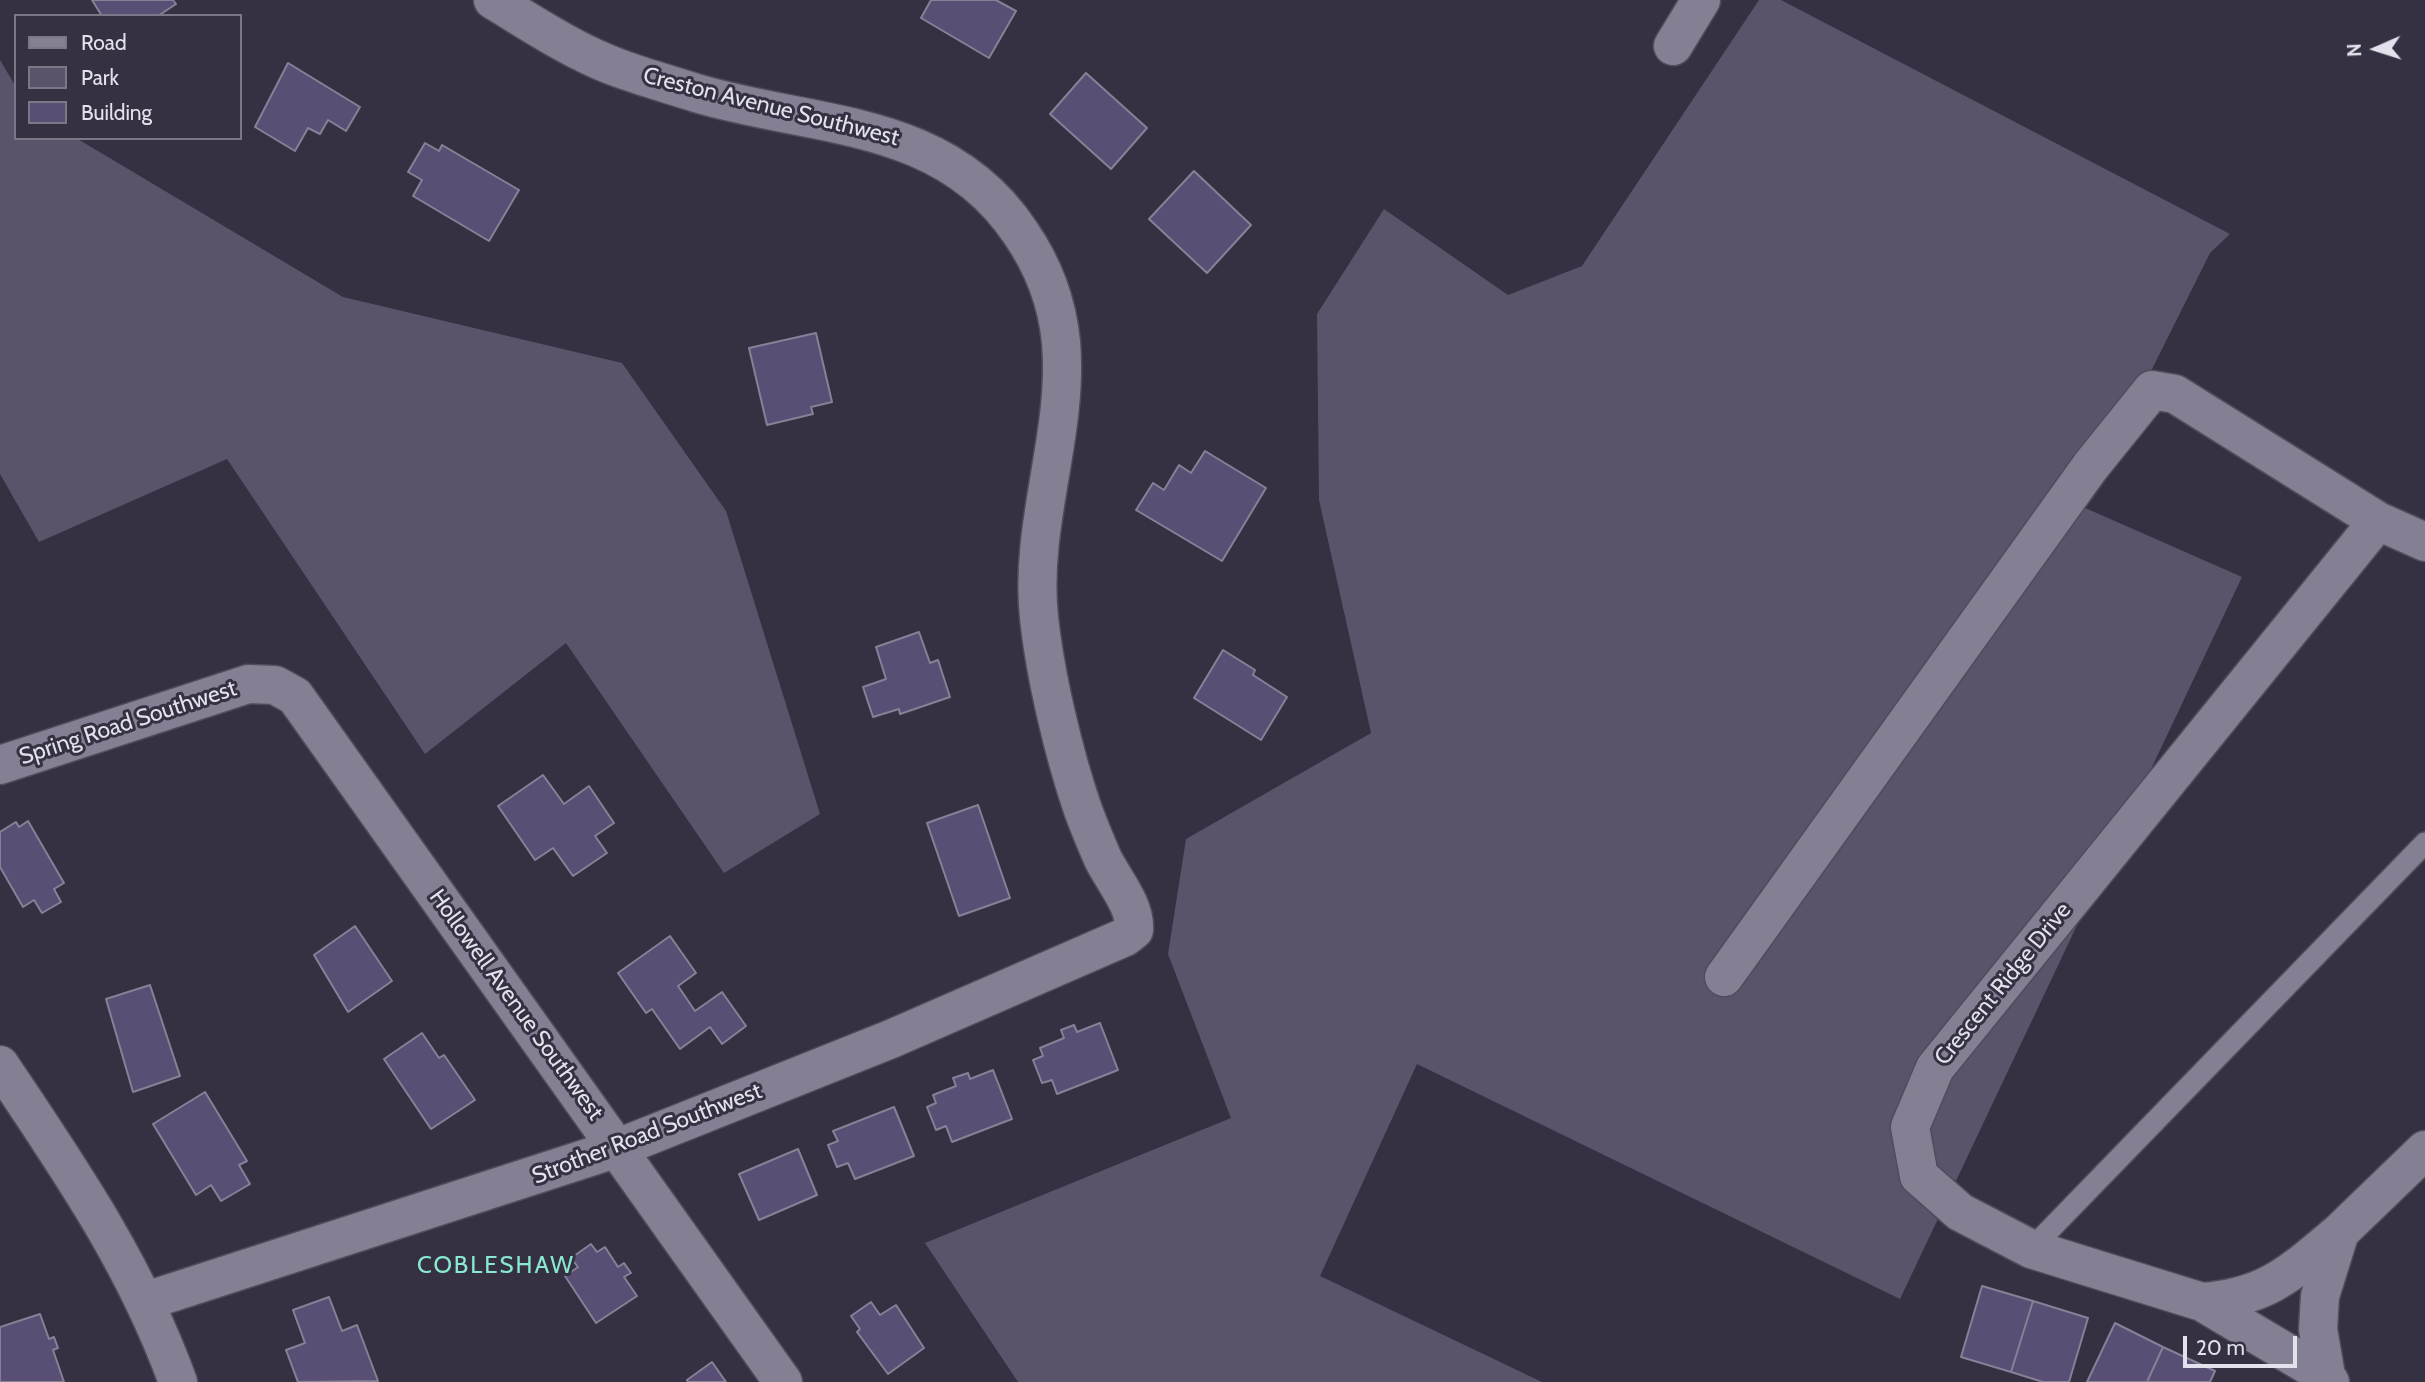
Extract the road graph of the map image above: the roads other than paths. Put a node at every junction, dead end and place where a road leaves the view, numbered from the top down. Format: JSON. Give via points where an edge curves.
{"nodes":[{"id":1,"x":493,"y":0,"type":"edge"},
{"id":2,"x":1701,"y":0,"type":"edge"},
{"id":3,"x":1674,"y":46,"type":"dead end"},
{"id":4,"x":2378,"y":521,"type":"junction"},
{"id":5,"x":2425,"y":542,"type":"edge"},
{"id":6,"x":0,"y":765,"type":"edge"},
{"id":7,"x":369,"y":800,"type":"joint"},
{"id":8,"x":2425,"y":843,"type":"edge"},
{"id":9,"x":1134,"y":930,"type":"joint"},
{"id":10,"x":1724,"y":977,"type":"dead end"},
{"id":11,"x":0,"y":1065,"type":"edge"},
{"id":12,"x":618,"y":1148,"type":"junction"},
{"id":13,"x":2425,"y":1150,"type":"edge"},
{"id":14,"x":2340,"y":1232,"type":"junction"},
{"id":15,"x":2031,"y":1249,"type":"junction"},
{"id":16,"x":146,"y":1301,"type":"junction"},
{"id":17,"x":2202,"y":1302,"type":"junction"},
{"id":18,"x":2328,"y":1379,"type":"edge"},
{"id":19,"x":178,"y":1382,"type":"edge"},
{"id":20,"x":783,"y":1382,"type":"edge"}],
"edges":[{"from":1,"to":9,"type":"street","name":"Creston Avenue Southwest","via":[[617,67],[700,94],[913,144],[969,177],[1010,216],[1037,256],[1054,300],[1061,343],[1061,396],[1038,561],[1038,614],[1046,665],[1083,809],[1102,858],[1135,919]]},
{"from":2,"to":3,"type":"street"},
{"from":4,"to":5,"type":"street"},
{"from":4,"to":10,"type":"street","via":[[2175,394],[2152,390],[2090,467]]},
{"from":4,"to":15,"type":"street","name":"Crescent Ridge Drive","via":[[1935,1068],[1910,1127],[1919,1176],[1960,1212]]},
{"from":6,"to":7,"type":"street","name":"Spring Road Southwest","via":[[248,684],[275,685],[295,696]]},
{"from":7,"to":12,"type":"street","name":"Hollowell Avenue Southwest"},
{"from":8,"to":15,"type":"lane"},
{"from":9,"to":12,"type":"street","name":"Strother Road Southwest","via":[[891,1039]]},
{"from":11,"to":16,"type":"street","via":[[102,1218]]},
{"from":12,"to":16,"type":"street","name":"Strother Road Southwest"},
{"from":12,"to":20,"type":"street","name":"Hollowell Avenue Southwest"},
{"from":13,"to":14,"type":"street"},
{"from":14,"to":17,"type":"street","via":[[2264,1289],[2237,1299]]},
{"from":14,"to":18,"type":"street","via":[[2320,1296],[2318,1329]]},
{"from":15,"to":17,"type":"street","name":"Crescent Ridge Drive"},
{"from":16,"to":19,"type":"street"},
{"from":17,"to":18,"type":"street","name":"Crescent Ridge Drive"}]}
